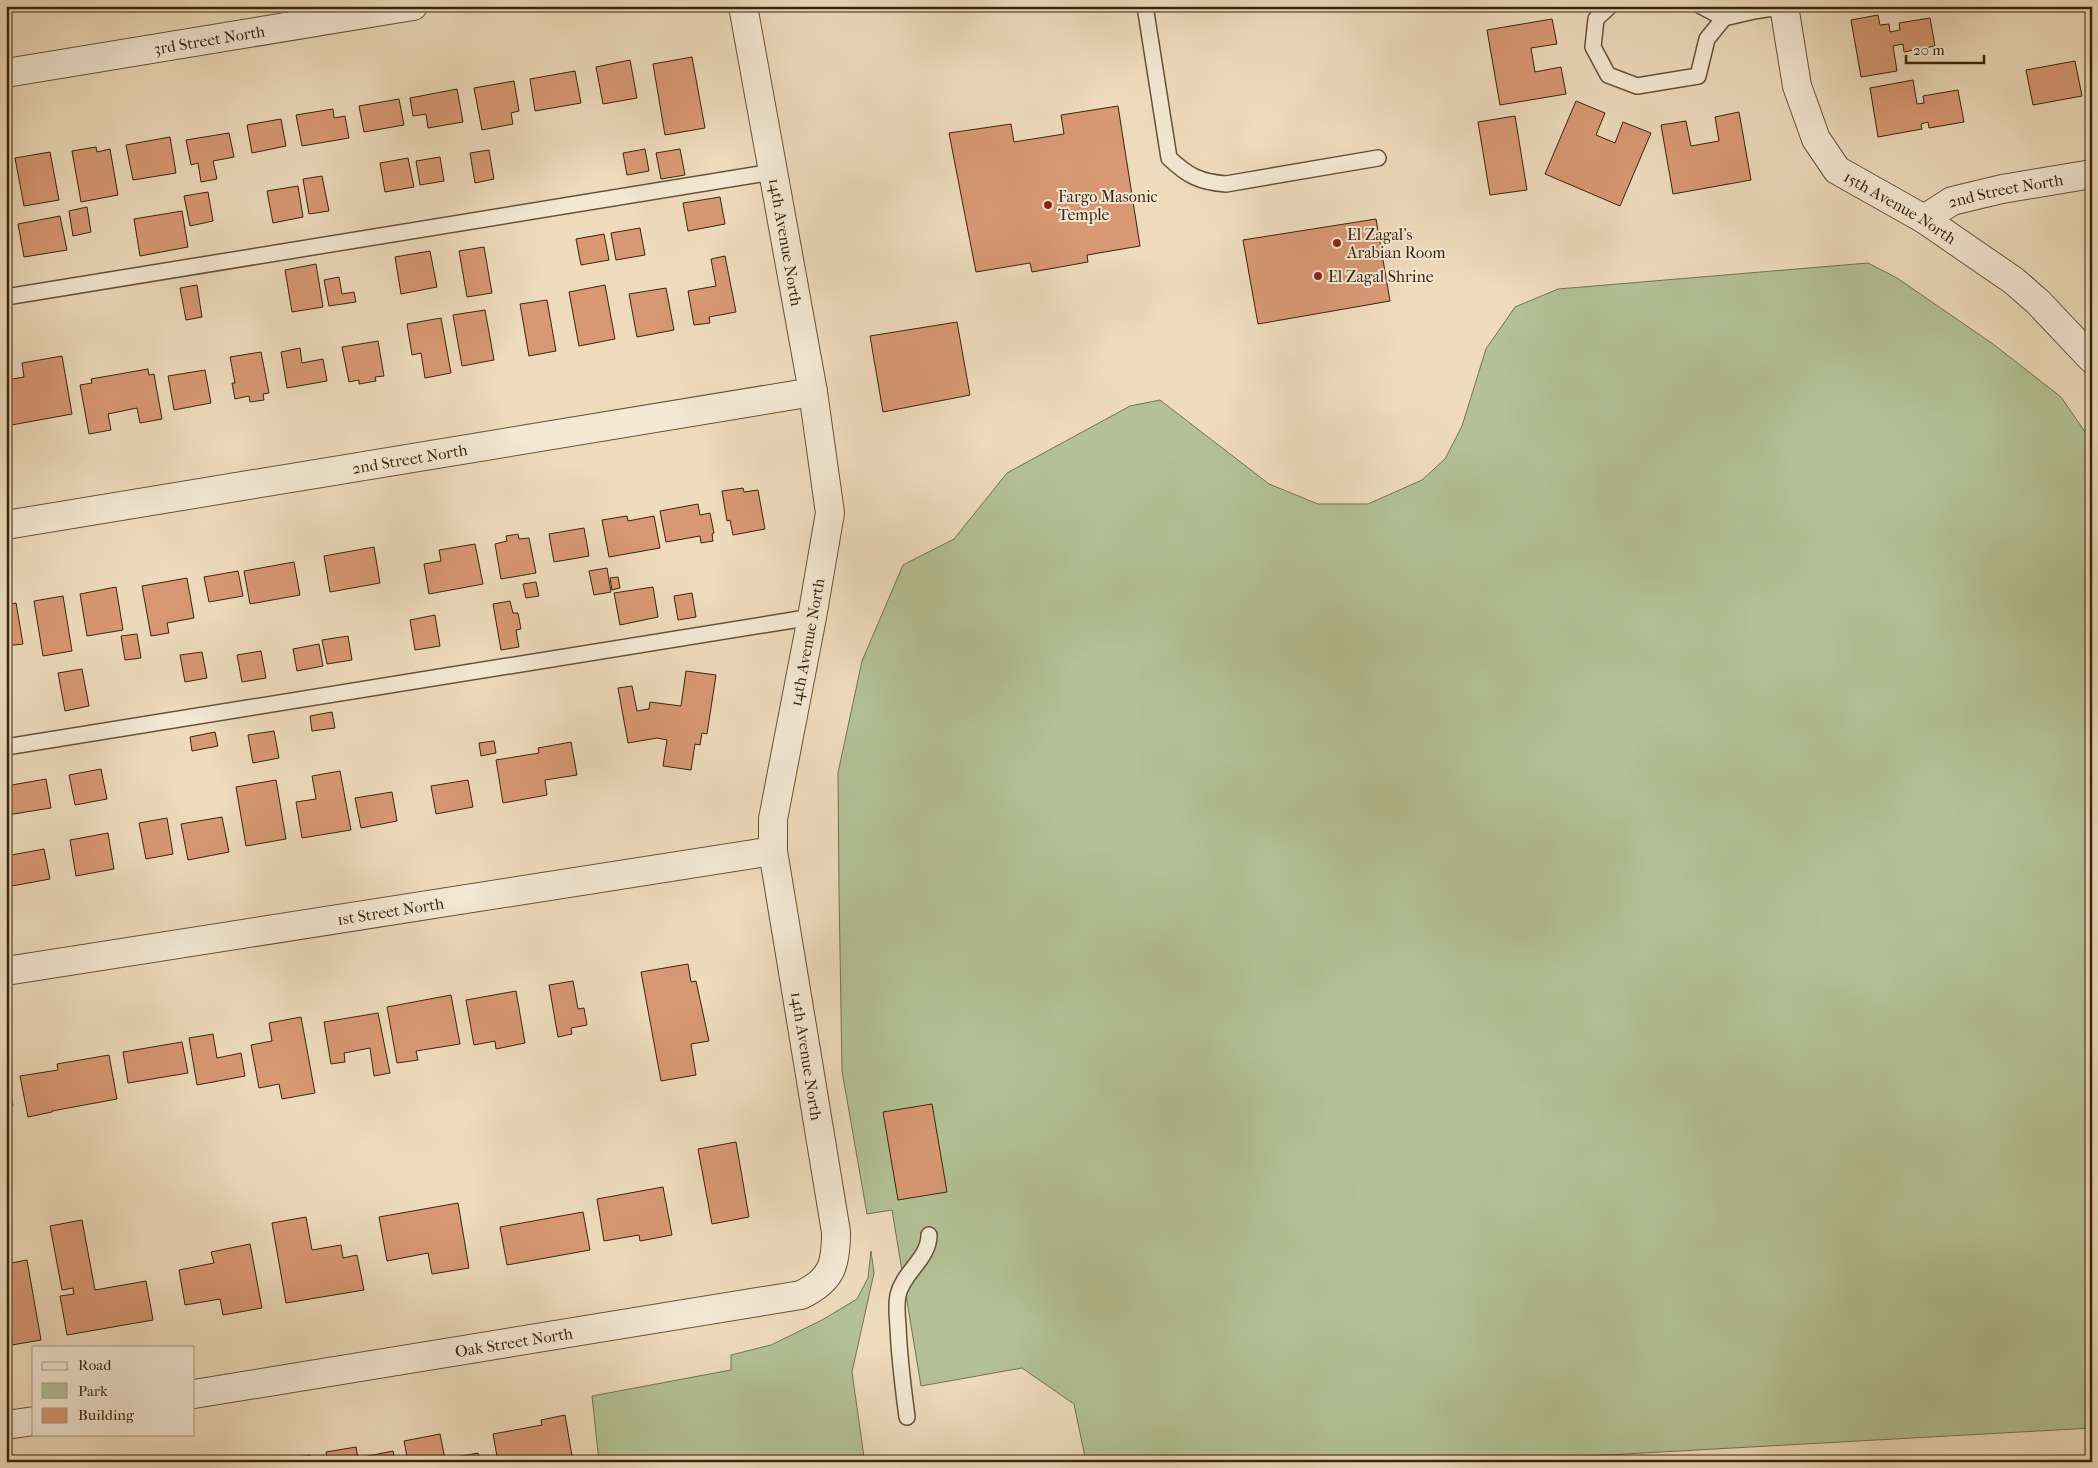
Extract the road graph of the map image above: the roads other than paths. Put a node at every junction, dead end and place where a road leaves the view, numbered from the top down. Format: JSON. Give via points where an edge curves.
{"nodes":[{"id":1,"x":412,"y":6,"type":"edge"},
{"id":2,"x":743,"y":6,"type":"edge"},
{"id":3,"x":1145,"y":6,"type":"edge"},
{"id":4,"x":1610,"y":6,"type":"edge"},
{"id":5,"x":1701,"y":6,"type":"edge"},
{"id":6,"x":1785,"y":6,"type":"edge"},
{"id":7,"x":1724,"y":18,"type":"junction"},
{"id":8,"x":6,"y":73,"type":"edge"},
{"id":9,"x":1378,"y":158,"type":"dead end"},
{"id":10,"x":773,"y":172,"type":"junction"},
{"id":11,"x":2092,"y":174,"type":"edge"},
{"id":12,"x":1924,"y":219,"type":"junction"},
{"id":13,"x":6,"y":297,"type":"edge"},
{"id":14,"x":2092,"y":360,"type":"edge"},
{"id":15,"x":813,"y":392,"type":"junction"},
{"id":16,"x":6,"y":525,"type":"edge"},
{"id":17,"x":812,"y":617,"type":"junction"},
{"id":18,"x":6,"y":747,"type":"edge"},
{"id":19,"x":773,"y":851,"type":"junction"},
{"id":20,"x":6,"y":971,"type":"edge"},
{"id":21,"x":929,"y":1235,"type":"dead end"},
{"id":22,"x":827,"y":1276,"type":"joint"},
{"id":23,"x":195,"y":1394,"type":"edge"},
{"id":24,"x":907,"y":1418,"type":"dead end"},
{"id":25,"x":32,"y":1421,"type":"edge"},
{"id":26,"x":6,"y":1425,"type":"edge"}],
"edges":[{"from":1,"to":8,"type":"street","name":"3rd Street North"},
{"from":2,"to":10,"type":"street","name":"14th Avenue North"},
{"from":3,"to":9,"type":"lane","via":[[1169,158],[1194,178],[1226,184]]},
{"from":4,"to":7,"type":"lane","via":[[1596,19],[1593,47],[1608,74],[1637,86],[1698,76],[1707,39]]},
{"from":5,"to":7,"type":"lane"},
{"from":6,"to":7,"type":"lane"},
{"from":6,"to":12,"type":"street","name":"15th Avenue North","via":[[1797,86],[1816,139],[1837,170]]},
{"from":10,"to":13,"type":"lane"},
{"from":10,"to":15,"type":"street","name":"14th Avenue North"},
{"from":11,"to":12,"type":"street","name":"2nd Street North","via":[[1952,201]]},
{"from":12,"to":14,"type":"street","name":"15th Avenue North","via":[[2014,280]]},
{"from":15,"to":16,"type":"street","name":"2nd Street North"},
{"from":15,"to":17,"type":"street","name":"14th Avenue North","via":[[830,512]]},
{"from":17,"to":18,"type":"lane"},
{"from":17,"to":19,"type":"street","name":"14th Avenue North","via":[[773,819]]},
{"from":19,"to":20,"type":"street","name":"1st Street North"},
{"from":19,"to":22,"type":"street","name":"14th Avenue North","via":[[836,1232],[836,1256]]},
{"from":21,"to":24,"type":"lane","via":[[929,1244],[898,1293],[899,1347]]},
{"from":22,"to":23,"type":"street","name":"Oak Street North","via":[[816,1288],[801,1295]]},
{"from":25,"to":26,"type":"street"}]}
